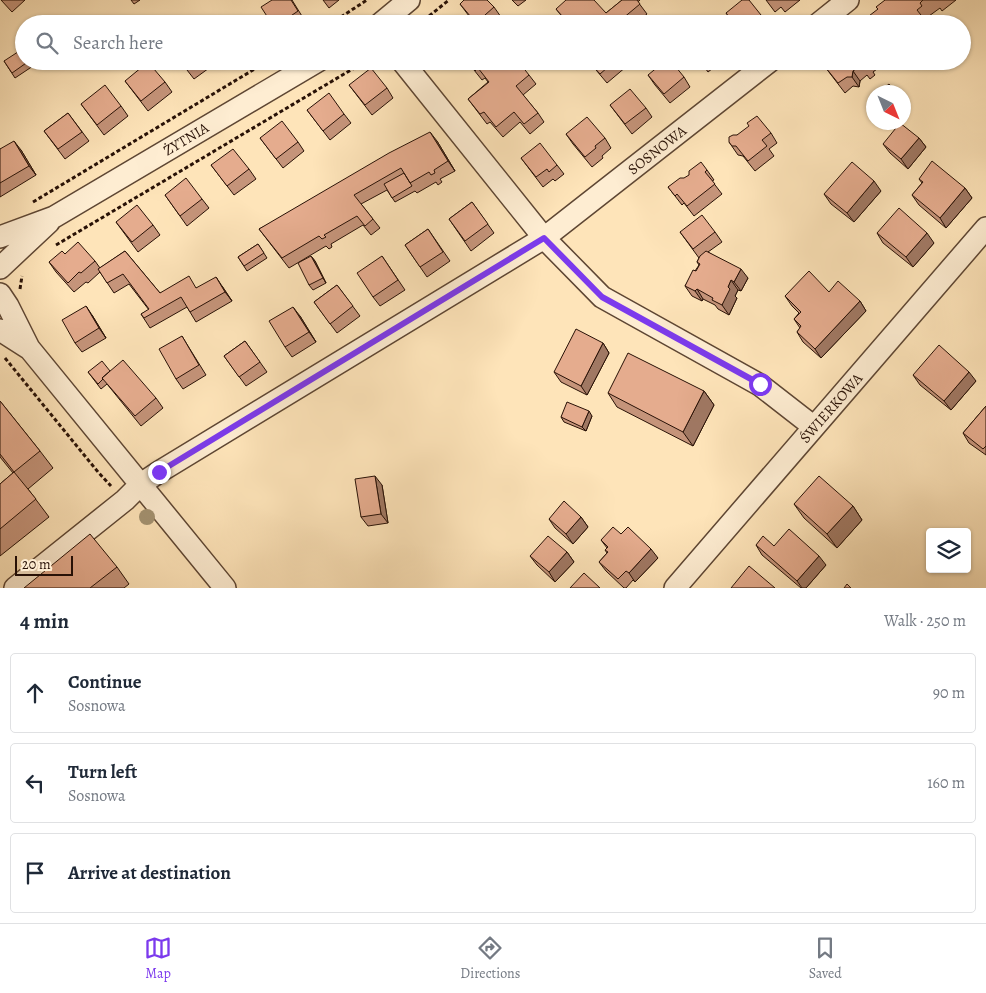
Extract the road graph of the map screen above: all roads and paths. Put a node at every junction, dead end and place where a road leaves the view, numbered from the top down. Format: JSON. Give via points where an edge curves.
{"nodes":[{"id":1,"x":367,"y":0,"type":"edge"},
{"id":2,"x":409,"y":0,"type":"edge"},
{"id":3,"x":449,"y":0,"type":"edge"},
{"id":4,"x":848,"y":0,"type":"edge"},
{"id":5,"x":344,"y":15,"type":"edge"},
{"id":6,"x":391,"y":15,"type":"edge"},
{"id":7,"x":430,"y":15,"type":"edge"},
{"id":8,"x":829,"y":15,"type":"edge"},
{"id":9,"x":253,"y":70,"type":"edge"},
{"id":10,"x":303,"y":70,"type":"edge"},
{"id":11,"x":351,"y":70,"type":"edge"},
{"id":12,"x":409,"y":70,"type":"edge"},
{"id":13,"x":759,"y":70,"type":"edge"},
{"id":14,"x":25,"y":207,"type":"dead end"},
{"id":15,"x":54,"y":217,"type":"junction"},
{"id":16,"x":986,"y":228,"type":"edge"},
{"id":17,"x":0,"y":237,"type":"edge"},
{"id":18,"x":544,"y":238,"type":"junction"},
{"id":19,"x":49,"y":249,"type":"dead end"},
{"id":20,"x":0,"y":268,"type":"edge"},
{"id":21,"x":0,"y":294,"type":"edge"},
{"id":22,"x":0,"y":330,"type":"edge"},
{"id":23,"x":29,"y":348,"type":"junction"},
{"id":24,"x":0,"y":352,"type":"edge"},
{"id":25,"x":814,"y":427,"type":"junction"},
{"id":26,"x":141,"y":484,"type":"junction"},
{"id":27,"x":125,"y":500,"type":"junction"},
{"id":28,"x":15,"y":588,"type":"edge"},
{"id":29,"x":225,"y":588,"type":"edge"},
{"id":30,"x":675,"y":588,"type":"edge"}],
"edges":[{"from":1,"to":5,"type":"path"},
{"from":2,"to":6,"type":"street"},
{"from":3,"to":7,"type":"path"},
{"from":4,"to":8,"type":"street"},
{"from":9,"to":14,"type":"path"},
{"from":10,"to":15,"type":"street","name":"ŻYTNIA"},
{"from":11,"to":19,"type":"path"},
{"from":12,"to":18,"type":"street"},
{"from":13,"to":18,"type":"street","name":"SOSNOWA"},
{"from":15,"to":17,"type":"street","name":"ŻYTNIA"},
{"from":15,"to":20,"type":"street","name":"ŻYTNIA"},
{"from":16,"to":25,"type":"street","name":"ŚWIERKOWA"},
{"from":18,"to":25,"type":"street","via":[[602,297],[760,384]]},
{"from":18,"to":26,"type":"street","name":"SOSNOWA"},
{"from":21,"to":23,"type":"street"},
{"from":22,"to":23,"type":"street"},
{"from":23,"to":26,"type":"street"},
{"from":24,"to":27,"type":"path","via":[[98,472]]},
{"from":25,"to":30,"type":"street","name":"ŚWIERKOWA"},
{"from":26,"to":27,"type":"street","name":"SOSNOWA"},
{"from":26,"to":29,"type":"street"},
{"from":27,"to":28,"type":"street","name":"SOSNOWA"}]}
